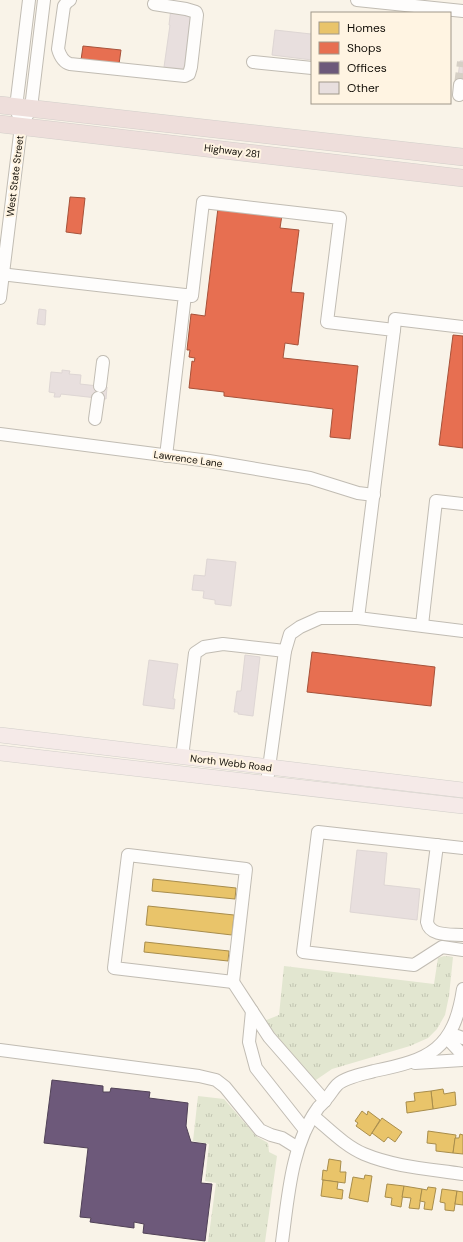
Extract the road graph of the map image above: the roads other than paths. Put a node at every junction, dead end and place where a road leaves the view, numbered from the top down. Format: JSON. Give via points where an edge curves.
{"nodes":[{"id":1,"x":28,"y":0,"type":"edge"},
{"id":2,"x":44,"y":0,"type":"edge"},
{"id":3,"x":76,"y":0,"type":"edge"},
{"id":4,"x":357,"y":0,"type":"edge"},
{"id":5,"x":361,"y":0,"type":"edge"},
{"id":6,"x":390,"y":2,"type":"edge"},
{"id":7,"x":154,"y":4,"type":"dead end"},
{"id":8,"x":463,"y":11,"type":"edge"},
{"id":9,"x":252,"y":62,"type":"dead end"},
{"id":10,"x":311,"y":68,"type":"edge"},
{"id":11,"x":16,"y":107,"type":"edge"},
{"id":12,"x":0,"y":124,"type":"edge"},
{"id":13,"x":21,"y":126,"type":"junction"},
{"id":14,"x":463,"y":158,"type":"edge"},
{"id":15,"x":463,"y":178,"type":"edge"},
{"id":16,"x":1,"y":274,"type":"edge"},
{"id":17,"x":185,"y":295,"type":"junction"},
{"id":18,"x":0,"y":298,"type":"edge"},
{"id":19,"x":463,"y":327,"type":"edge"},
{"id":20,"x":394,"y":330,"type":"junction"},
{"id":21,"x":103,"y":362,"type":"dead end"},
{"id":22,"x":95,"y":419,"type":"dead end"},
{"id":23,"x":0,"y":434,"type":"edge"},
{"id":24,"x":166,"y":456,"type":"junction"},
{"id":25,"x":374,"y":495,"type":"junction"},
{"id":26,"x":463,"y":504,"type":"edge"},
{"id":27,"x":358,"y":618,"type":"junction"},
{"id":28,"x":422,"y":625,"type":"junction"},
{"id":29,"x":463,"y":631,"type":"edge"},
{"id":30,"x":285,"y":651,"type":"junction"},
{"id":31,"x":0,"y":736,"type":"edge"},
{"id":32,"x":0,"y":753,"type":"edge"},
{"id":33,"x":182,"y":757,"type":"junction"},
{"id":34,"x":269,"y":767,"type":"junction"},
{"id":35,"x":267,"y":784,"type":"junction"},
{"id":36,"x":463,"y":790,"type":"edge"},
{"id":37,"x":463,"y":806,"type":"edge"},
{"id":38,"x":437,"y":845,"type":"junction"},
{"id":39,"x":463,"y":848,"type":"edge"},
{"id":40,"x":463,"y":935,"type":"edge"},
{"id":41,"x":463,"y":950,"type":"edge"},
{"id":42,"x":233,"y":982,"type":"junction"},
{"id":43,"x":463,"y":995,"type":"edge"},
{"id":44,"x":252,"y":1011,"type":"junction"},
{"id":45,"x":447,"y":1038,"type":"junction"},
{"id":46,"x":463,"y":1038,"type":"edge"},
{"id":47,"x":0,"y":1050,"type":"edge"},
{"id":48,"x":463,"y":1054,"type":"edge"},
{"id":49,"x":463,"y":1060,"type":"edge"},
{"id":50,"x":406,"y":1063,"type":"junction"},
{"id":51,"x":325,"y":1101,"type":"junction"},
{"id":52,"x":313,"y":1116,"type":"junction"},
{"id":53,"x":305,"y":1130,"type":"junction"},
{"id":54,"x":298,"y":1148,"type":"junction"},
{"id":55,"x":463,"y":1174,"type":"edge"},
{"id":56,"x":284,"y":1242,"type":"edge"}],
"edges":[{"from":1,"to":11,"type":"street","name":"West State Street"},
{"from":2,"to":11,"type":"street","name":"West State Street"},
{"from":3,"to":7,"type":"street","via":[[67,2],[64,6],[58,48],[59,55],[65,62],[185,76],[191,68],[196,12]]},
{"from":4,"to":5,"type":"street"},
{"from":5,"to":6,"type":"street"},
{"from":6,"to":8,"type":"street"},
{"from":9,"to":10,"type":"street"},
{"from":11,"to":13,"type":"street","name":"West State Street"},
{"from":11,"to":14,"type":"highway","name":"Highway 281"},
{"from":12,"to":13,"type":"highway","name":"Highway 281"},
{"from":13,"to":15,"type":"highway","name":"Highway 281"},
{"from":13,"to":16,"type":"street","name":"West State Street"},
{"from":16,"to":17,"type":"street"},
{"from":16,"to":18,"type":"street","name":"West State Street"},
{"from":17,"to":20,"type":"street","via":[[192,296],[203,202],[340,218],[327,322]]},
{"from":17,"to":24,"type":"street"},
{"from":19,"to":20,"type":"street","via":[[395,319]]},
{"from":20,"to":25,"type":"street"},
{"from":21,"to":22,"type":"street"},
{"from":23,"to":24,"type":"street","name":"Lawrence Lane"},
{"from":24,"to":25,"type":"street","name":"Lawrence Lane","via":[[310,478],[358,493]]},
{"from":25,"to":27,"type":"street"},
{"from":26,"to":28,"type":"street","via":[[436,501]]},
{"from":27,"to":28,"type":"street"},
{"from":27,"to":30,"type":"street","via":[[320,618],[300,627],[290,634]]},
{"from":28,"to":29,"type":"street"},
{"from":30,"to":33,"type":"street","via":[[223,644],[204,647],[196,653]]},
{"from":30,"to":34,"type":"street"},
{"from":31,"to":33,"type":"main road","name":"North Webb Road"},
{"from":32,"to":35,"type":"main road","name":"North Webb Road"},
{"from":33,"to":34,"type":"main road","name":"North Webb Road"},
{"from":34,"to":35,"type":"street"},
{"from":34,"to":36,"type":"main road","name":"North Webb Road"},
{"from":35,"to":37,"type":"main road","name":"North Webb Road"},
{"from":38,"to":39,"type":"street"},
{"from":38,"to":40,"type":"street","via":[[428,928],[433,932]]},
{"from":38,"to":41,"type":"street","via":[[318,832],[303,952],[414,965],[442,947]]},
{"from":42,"to":42,"type":"street","via":[[114,968],[128,855],[246,869]]},
{"from":42,"to":44,"type":"street"},
{"from":43,"to":45,"type":"street"},
{"from":44,"to":51,"type":"street","via":[[269,1037]]},
{"from":44,"to":53,"type":"street","via":[[250,1042],[256,1068]]},
{"from":45,"to":46,"type":"street"},
{"from":45,"to":48,"type":"street"},
{"from":45,"to":50,"type":"street","via":[[433,1051]]},
{"from":47,"to":54,"type":"street","via":[[216,1080],[225,1087],[260,1130],[282,1138]]},
{"from":49,"to":50,"type":"street"},
{"from":50,"to":51,"type":"street","via":[[358,1075],[338,1084]]},
{"from":51,"to":52,"type":"street"},
{"from":52,"to":53,"type":"street"},
{"from":52,"to":55,"type":"street","via":[[343,1142],[364,1154],[402,1165]]},
{"from":53,"to":54,"type":"street"},
{"from":54,"to":56,"type":"street"}]}
